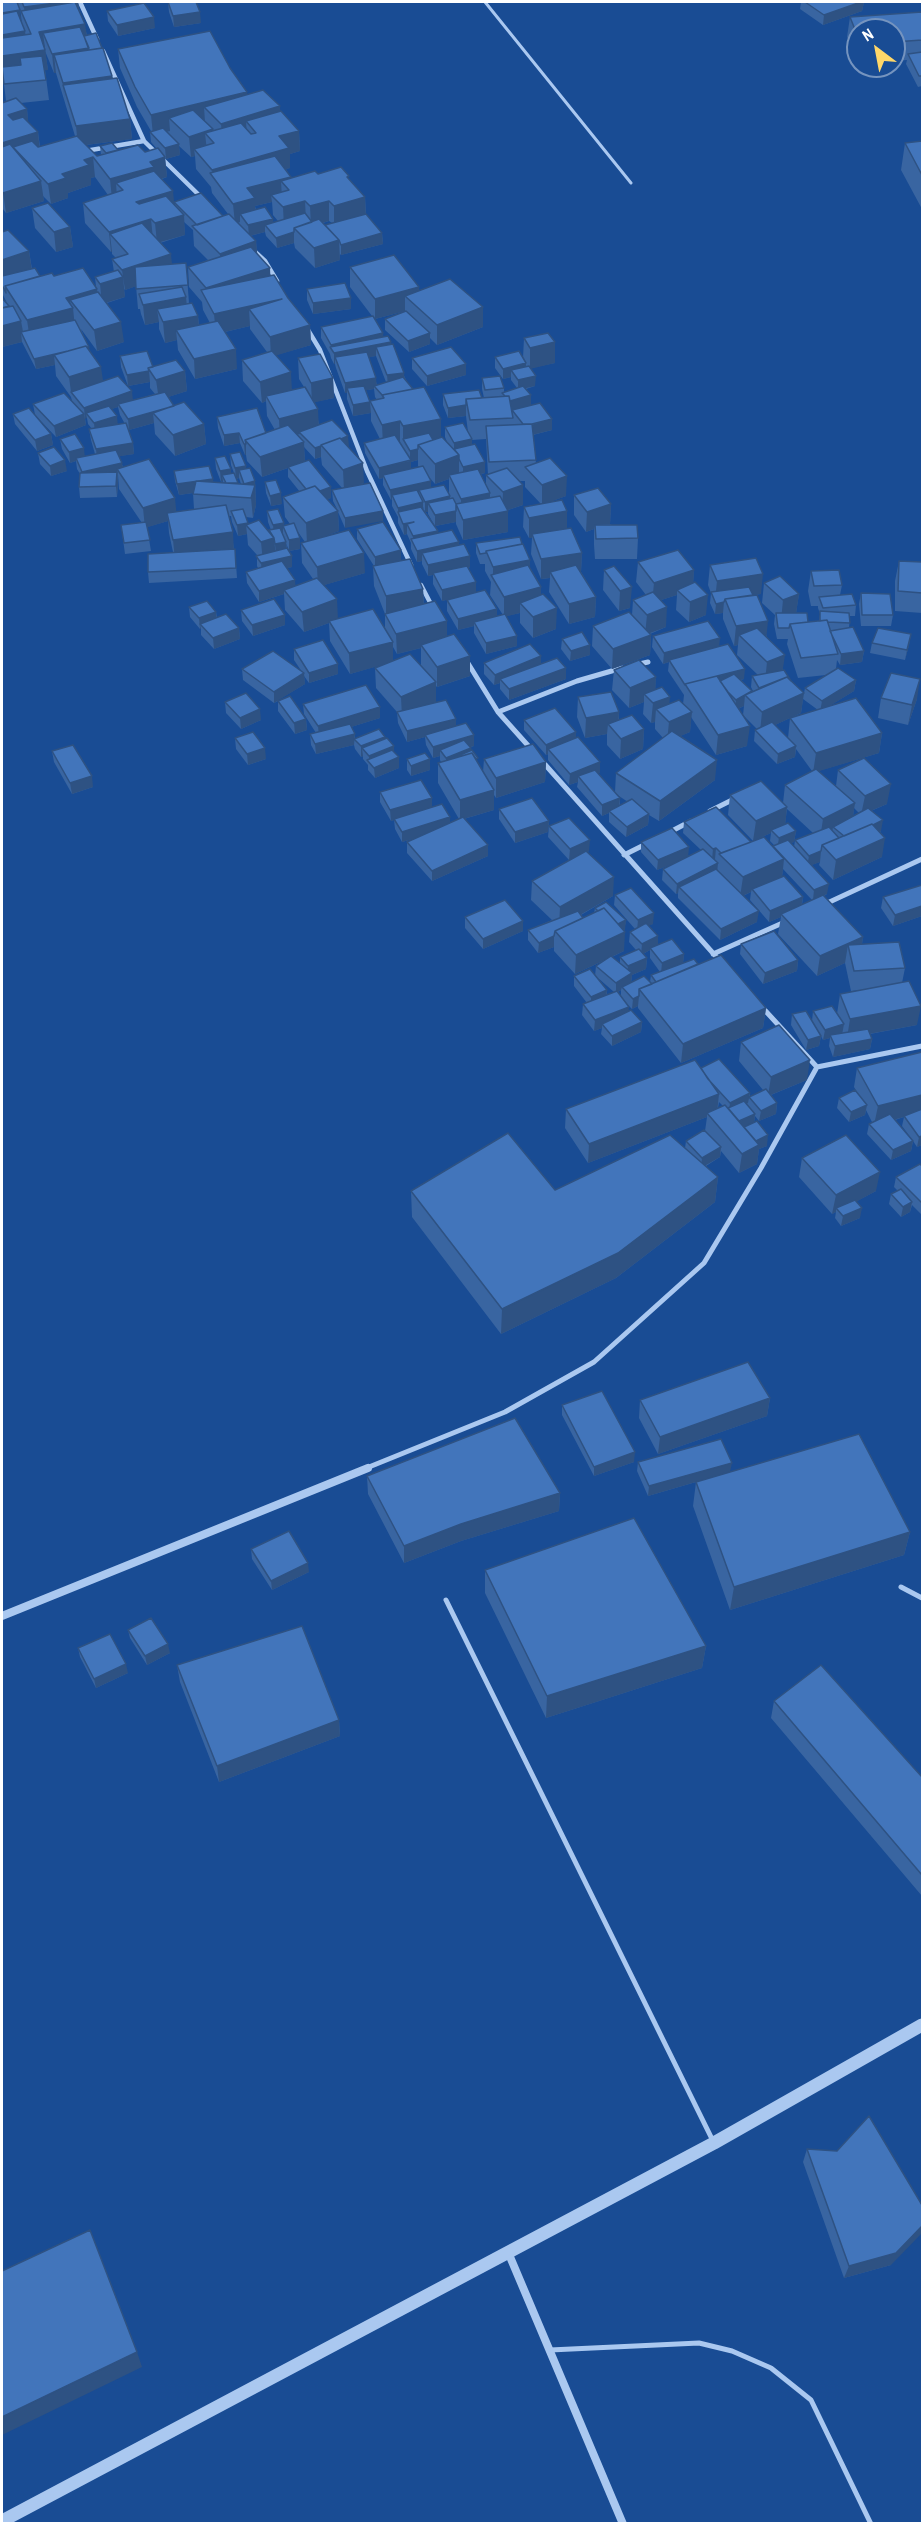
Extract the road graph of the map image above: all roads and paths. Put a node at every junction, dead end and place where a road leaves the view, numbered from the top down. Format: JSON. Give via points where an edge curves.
{"nodes":[{"id":1,"x":80,"y":2,"type":"edge"},
{"id":2,"x":485,"y":2,"type":"edge"},
{"id":3,"x":144,"y":141,"type":"junction"},
{"id":4,"x":78,"y":152,"type":"edge"},
{"id":5,"x":631,"y":183,"type":"dead end"},
{"id":6,"x":208,"y":205,"type":"edge"},
{"id":7,"x":249,"y":245,"type":"edge"},
{"id":8,"x":283,"y":291,"type":"edge"},
{"id":9,"x":302,"y":320,"type":"edge"},
{"id":10,"x":438,"y":615,"type":"edge"},
{"id":11,"x":462,"y":654,"type":"edge"},
{"id":12,"x":648,"y":662,"type":"edge"},
{"id":13,"x":498,"y":712,"type":"junction"},
{"id":14,"x":747,"y":792,"type":"edge"},
{"id":15,"x":706,"y":813,"type":"edge"},
{"id":16,"x":696,"y":818,"type":"edge"},
{"id":17,"x":665,"y":834,"type":"edge"},
{"id":18,"x":655,"y":839,"type":"edge"},
{"id":19,"x":624,"y":855,"type":"junction"},
{"id":20,"x":922,"y":859,"type":"edge"},
{"id":21,"x":820,"y":907,"type":"edge"},
{"id":22,"x":799,"y":916,"type":"edge"},
{"id":23,"x":713,"y":954,"type":"junction"},
{"id":24,"x":729,"y":971,"type":"edge"},
{"id":25,"x":753,"y":997,"type":"edge"},
{"id":26,"x":922,"y":1046,"type":"edge"},
{"id":27,"x":818,"y":1066,"type":"junction"},
{"id":28,"x":901,"y":1587,"type":"dead end"},
{"id":29,"x":922,"y":1598,"type":"edge"},
{"id":30,"x":446,"y":1600,"type":"dead end"},
{"id":31,"x":2,"y":1616,"type":"edge"},
{"id":32,"x":922,"y":2025,"type":"edge"},
{"id":33,"x":714,"y":2143,"type":"junction"},
{"id":34,"x":508,"y":2251,"type":"junction"},
{"id":35,"x":550,"y":2350,"type":"junction"},
{"id":36,"x":2,"y":2521,"type":"edge"},
{"id":37,"x":623,"y":2523,"type":"edge"},
{"id":38,"x":871,"y":2523,"type":"edge"}],
"edges":[{"from":1,"to":3,"type":"street"},
{"from":2,"to":5,"type":"lane"},
{"from":3,"to":4,"type":"street"},
{"from":3,"to":6,"type":"street"},
{"from":7,"to":8,"type":"street","via":[[265,261]]},
{"from":9,"to":10,"type":"street","via":[[320,350],[367,471]]},
{"from":11,"to":13,"type":"street"},
{"from":12,"to":13,"type":"street","via":[[577,681]]},
{"from":13,"to":19,"type":"street"},
{"from":14,"to":15,"type":"street"},
{"from":16,"to":17,"type":"street"},
{"from":18,"to":19,"type":"street"},
{"from":19,"to":23,"type":"street"},
{"from":20,"to":21,"type":"street"},
{"from":22,"to":23,"type":"street"},
{"from":23,"to":24,"type":"street"},
{"from":25,"to":27,"type":"street"},
{"from":26,"to":27,"type":"street"},
{"from":27,"to":31,"type":"street","via":[[704,1263],[594,1362],[504,1412]]},
{"from":28,"to":29,"type":"lane"},
{"from":30,"to":33,"type":"lane"},
{"from":32,"to":33,"type":"street"},
{"from":33,"to":34,"type":"street"},
{"from":34,"to":35,"type":"street"},
{"from":34,"to":36,"type":"street"},
{"from":35,"to":37,"type":"street"},
{"from":35,"to":38,"type":"lane","via":[[699,2343],[732,2351],[771,2368],[811,2400]]}]}
